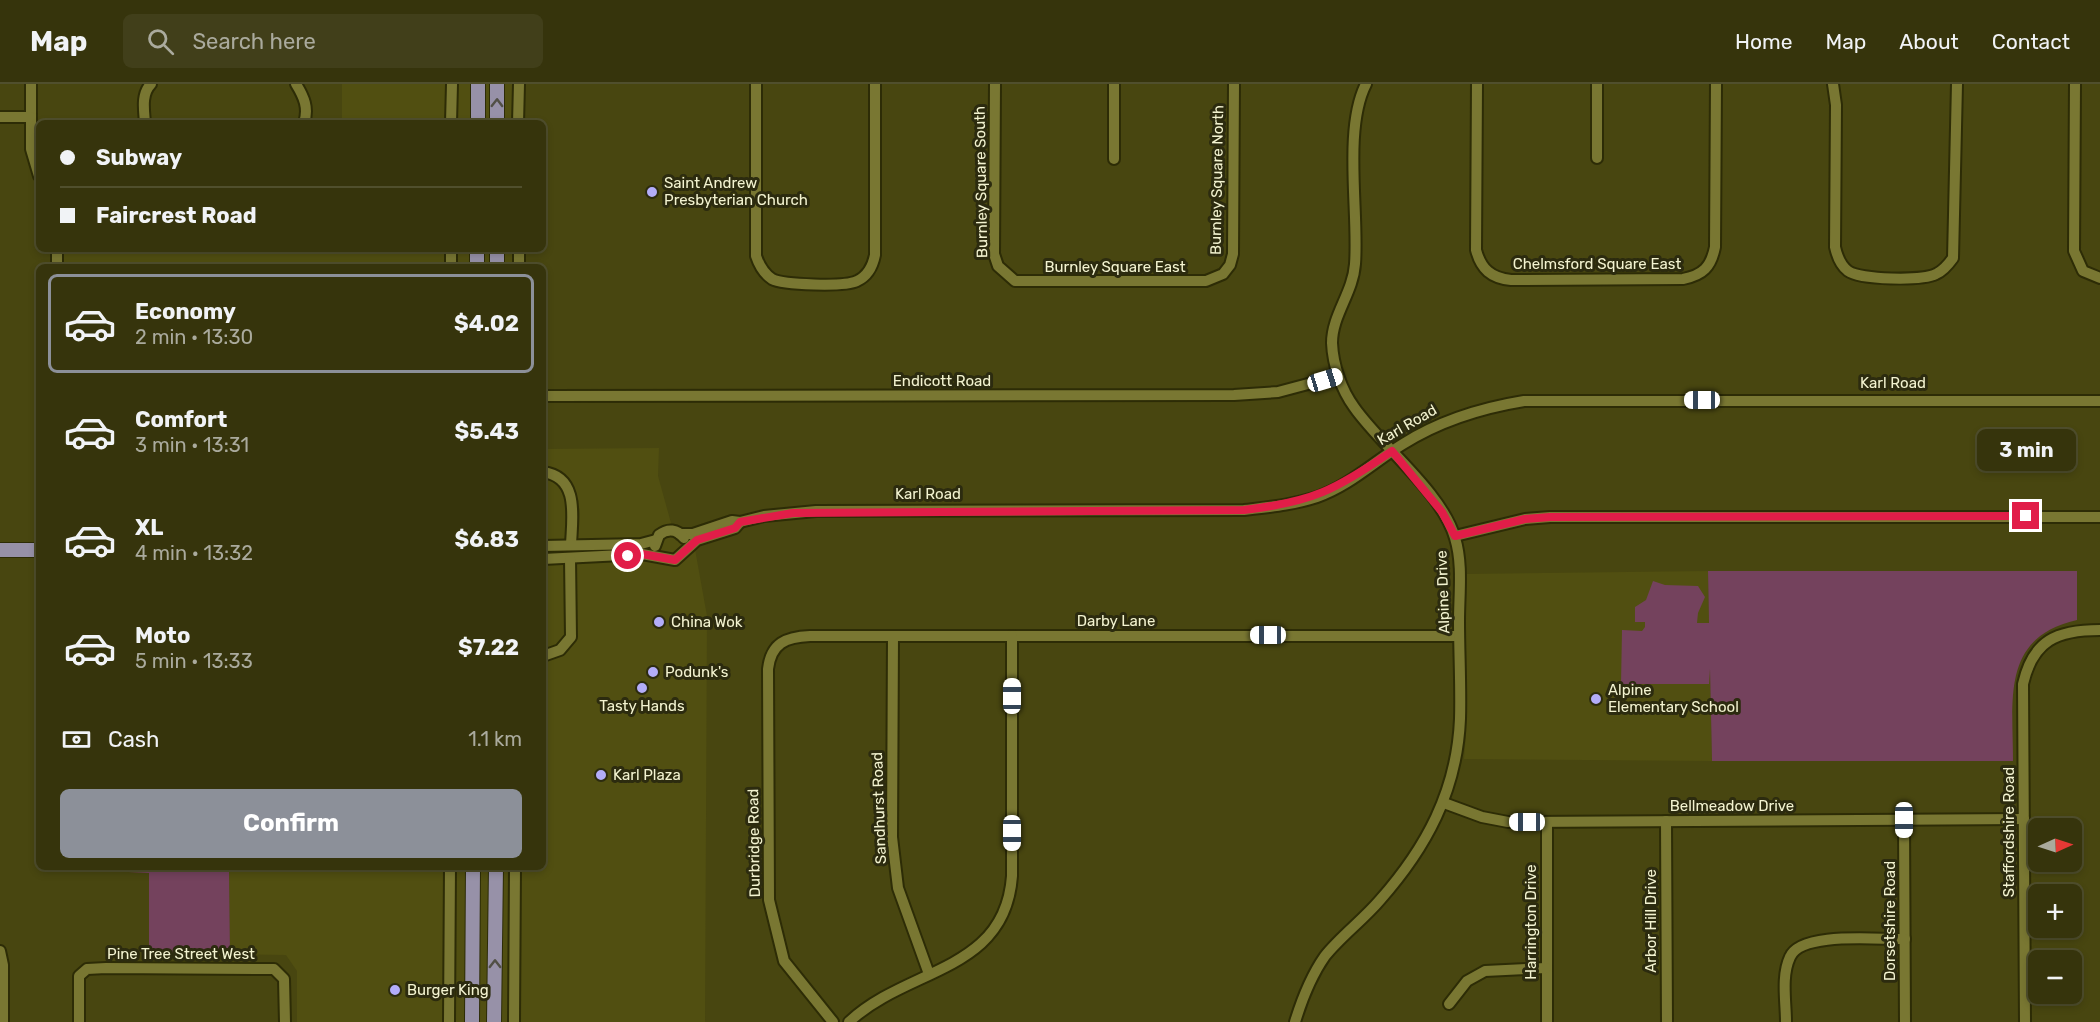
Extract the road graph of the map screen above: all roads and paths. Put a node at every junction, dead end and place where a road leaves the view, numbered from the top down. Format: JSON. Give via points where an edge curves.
{"nodes":[{"id":1,"x":32,"y":84,"type":"edge"},
{"id":2,"x":151,"y":84,"type":"edge"},
{"id":3,"x":296,"y":84,"type":"edge"},
{"id":4,"x":452,"y":84,"type":"edge"},
{"id":5,"x":478,"y":84,"type":"edge"},
{"id":6,"x":497,"y":84,"type":"edge"},
{"id":7,"x":519,"y":84,"type":"edge"},
{"id":8,"x":756,"y":84,"type":"edge"},
{"id":9,"x":875,"y":84,"type":"edge"},
{"id":10,"x":995,"y":84,"type":"edge"},
{"id":11,"x":1114,"y":84,"type":"edge"},
{"id":12,"x":1234,"y":84,"type":"edge"},
{"id":13,"x":1366,"y":84,"type":"edge"},
{"id":14,"x":1477,"y":84,"type":"edge"},
{"id":15,"x":1597,"y":84,"type":"edge"},
{"id":16,"x":1716,"y":84,"type":"edge"},
{"id":17,"x":1833,"y":84,"type":"edge"},
{"id":18,"x":1957,"y":84,"type":"edge"},
{"id":19,"x":2075,"y":84,"type":"edge"},
{"id":20,"x":0,"y":117,"type":"edge"},
{"id":21,"x":31,"y":117,"type":"junction"},
{"id":22,"x":144,"y":119,"type":"edge"},
{"id":23,"x":305,"y":120,"type":"edge"},
{"id":24,"x":452,"y":120,"type":"edge"},
{"id":25,"x":478,"y":120,"type":"edge"},
{"id":26,"x":497,"y":120,"type":"edge"},
{"id":27,"x":518,"y":120,"type":"edge"},
{"id":28,"x":1597,"y":158,"type":"dead end"},
{"id":29,"x":1114,"y":159,"type":"dead end"},
{"id":30,"x":36,"y":166,"type":"edge"},
{"id":31,"x":1223,"y":274,"type":"joint"},
{"id":32,"x":1006,"y":276,"type":"joint"},
{"id":33,"x":2100,"y":278,"type":"edge"},
{"id":34,"x":1338,"y":376,"type":"junction"},
{"id":35,"x":546,"y":396,"type":"edge"},
{"id":36,"x":2100,"y":401,"type":"edge"},
{"id":37,"x":1392,"y":451,"type":"junction"},
{"id":38,"x":546,"y":473,"type":"edge"},
{"id":39,"x":2100,"y":517,"type":"edge"},
{"id":40,"x":740,"y":522,"type":"junction"},
{"id":41,"x":680,"y":534,"type":"junction"},
{"id":42,"x":1455,"y":536,"type":"junction"},
{"id":43,"x":656,"y":540,"type":"junction"},
{"id":44,"x":571,"y":545,"type":"junction"},
{"id":45,"x":546,"y":546,"type":"edge"},
{"id":46,"x":0,"y":550,"type":"edge"},
{"id":47,"x":36,"y":550,"type":"edge"},
{"id":48,"x":685,"y":550,"type":"junction"},
{"id":49,"x":570,"y":558,"type":"junction"},
{"id":50,"x":661,"y":558,"type":"junction"},
{"id":51,"x":546,"y":559,"type":"edge"},
{"id":52,"x":2100,"y":630,"type":"edge"},
{"id":53,"x":893,"y":636,"type":"junction"},
{"id":54,"x":1012,"y":636,"type":"junction"},
{"id":55,"x":1460,"y":636,"type":"junction"},
{"id":56,"x":776,"y":646,"type":"joint"},
{"id":57,"x":546,"y":655,"type":"edge"},
{"id":58,"x":1444,"y":803,"type":"junction"},
{"id":59,"x":2024,"y":819,"type":"junction"},
{"id":60,"x":1904,"y":820,"type":"junction"},
{"id":61,"x":1666,"y":821,"type":"junction"},
{"id":62,"x":1547,"y":822,"type":"junction"},
{"id":63,"x":450,"y":870,"type":"edge"},
{"id":64,"x":473,"y":870,"type":"edge"},
{"id":65,"x":495,"y":870,"type":"edge"},
{"id":66,"x":515,"y":870,"type":"edge"},
{"id":67,"x":1905,"y":939,"type":"junction"},
{"id":68,"x":0,"y":951,"type":"edge"},
{"id":69,"x":1546,"y":968,"type":"junction"},
{"id":70,"x":929,"y":974,"type":"junction"},
{"id":71,"x":1449,"y":1004,"type":"dead end"},
{"id":72,"x":3,"y":1022,"type":"edge"},
{"id":73,"x":79,"y":1022,"type":"edge"},
{"id":74,"x":285,"y":1022,"type":"edge"},
{"id":75,"x":449,"y":1022,"type":"edge"},
{"id":76,"x":472,"y":1022,"type":"edge"},
{"id":77,"x":494,"y":1022,"type":"edge"},
{"id":78,"x":514,"y":1022,"type":"edge"},
{"id":79,"x":833,"y":1022,"type":"edge"},
{"id":80,"x":849,"y":1022,"type":"edge"},
{"id":81,"x":1294,"y":1022,"type":"edge"},
{"id":82,"x":1547,"y":1022,"type":"edge"},
{"id":83,"x":1666,"y":1022,"type":"edge"},
{"id":84,"x":1786,"y":1022,"type":"edge"},
{"id":85,"x":1905,"y":1022,"type":"edge"},
{"id":86,"x":2025,"y":1022,"type":"edge"}],
"edges":[{"from":1,"to":21,"type":"street"},
{"from":2,"to":22,"type":"street","via":[[144,102]]},
{"from":3,"to":23,"type":"street","via":[[304,98]]},
{"from":4,"to":24,"type":"street"},
{"from":5,"to":25,"type":"main road"},
{"from":26,"to":6,"type":"main road","one_way":true},
{"from":7,"to":27,"type":"street"},
{"from":8,"to":9,"type":"street","via":[[756,256],[766,274],[784,282],[844,284],[867,273],[875,255]]},
{"from":10,"to":32,"type":"street","name":"Burnley Square South","via":[[994,254]]},
{"from":11,"to":29,"type":"street"},
{"from":12,"to":31,"type":"street","name":"Burnley Square North","via":[[1233,254]]},
{"from":13,"to":34,"type":"street","name":"Alpine Drive","via":[[1355,121],[1355,267],[1348,295],[1333,327]]},
{"from":14,"to":16,"type":"street","name":"Chelmsford Square East","via":[[1476,250],[1488,273],[1511,280],[1683,279],[1706,270],[1716,247]]},
{"from":15,"to":28,"type":"street"},
{"from":17,"to":18,"type":"street","via":[[1838,260],[1846,270],[1864,277],[1925,277],[1936,274],[1953,258]]},
{"from":19,"to":33,"type":"street","via":[[2074,251],[2083,271]]},
{"from":20,"to":21,"type":"street"},
{"from":21,"to":30,"type":"street","via":[[31,149]]},
{"from":31,"to":32,"type":"street","name":"Burnley Square East","via":[[1206,281],[1116,282],[1024,282]]},
{"from":34,"to":35,"type":"street","name":"Endicott Road","via":[[1278,392],[1234,395]]},
{"from":34,"to":37,"type":"street","name":"Alpine Drive","via":[[1353,406]]},
{"from":36,"to":37,"type":"street","name":"Karl Road","via":[[1524,400],[1457,416]]},
{"from":37,"to":40,"type":"street","name":"Karl Road","via":[[1352,479],[1318,496],[1284,506],[1244,510],[816,511]]},
{"from":37,"to":42,"type":"street","name":"Alpine Drive","via":[[1442,512]]},
{"from":38,"to":44,"type":"street","via":[[561,478],[568,488],[572,500]]},
{"from":39,"to":42,"type":"street","via":[[1550,517]]},
{"from":40,"to":41,"type":"street","name":"Karl Road","via":[[732,520],[693,534]]},
{"from":40,"to":48,"type":"street","name":"Karl Road","via":[[735,528],[697,540]]},
{"from":41,"to":43,"type":"street","via":[[668,530]]},
{"from":41,"to":48,"type":"street"},
{"from":42,"to":55,"type":"street","name":"Alpine Drive","via":[[1460,566]]},
{"from":43,"to":44,"type":"street","via":[[641,544]]},
{"from":43,"to":50,"type":"street","via":[[655,549]]},
{"from":44,"to":45,"type":"street"},
{"from":46,"to":47,"type":"main road"},
{"from":48,"to":50,"type":"street","via":[[675,560]]},
{"from":49,"to":50,"type":"street","via":[[642,554]]},
{"from":49,"to":51,"type":"street"},
{"from":49,"to":57,"type":"street","via":[[571,637],[560,650]]},
{"from":52,"to":59,"type":"street","name":"Staffordshire Road","via":[[2059,634],[2040,646],[2027,666],[2023,684]]},
{"from":53,"to":54,"type":"street","name":"Darby Lane"},
{"from":53,"to":56,"type":"street","name":"Darby Lane","via":[[795,636]]},
{"from":53,"to":70,"type":"street","name":"Sandhurst Road","via":[[893,848],[898,888]]},
{"from":54,"to":55,"type":"street","name":"Darby Lane"},
{"from":54,"to":70,"type":"street","via":[[1011,894],[999,927],[986,941],[958,963]]},
{"from":55,"to":58,"type":"street","name":"Alpine Drive","via":[[1460,721],[1454,768]]},
{"from":56,"to":79,"type":"street","name":"Durbridge Road","via":[[768,669],[769,900],[784,961]]},
{"from":58,"to":62,"type":"street","name":"Bellmeadow Drive","via":[[1508,822]]},
{"from":58,"to":81,"type":"street","name":"Alpine Drive","via":[[1416,856],[1378,903],[1326,956],[1311,980]]},
{"from":59,"to":60,"type":"street","name":"Bellmeadow Drive"},
{"from":59,"to":86,"type":"street","name":"Staffordshire Road"},
{"from":60,"to":61,"type":"street","name":"Bellmeadow Drive"},
{"from":60,"to":67,"type":"street","name":"Dorsetshire Road"},
{"from":61,"to":62,"type":"street","name":"Bellmeadow Drive"},
{"from":61,"to":83,"type":"street","name":"Arbor Hill Drive"},
{"from":62,"to":69,"type":"street","name":"Harrington Drive"},
{"from":63,"to":75,"type":"street"},
{"from":64,"to":76,"type":"main road"},
{"from":77,"to":65,"type":"main road","one_way":true},
{"from":66,"to":78,"type":"street"},
{"from":67,"to":84,"type":"street","via":[[1816,940],[1802,944],[1790,955],[1786,969]]},
{"from":67,"to":85,"type":"street","name":"Dorsetshire Road"},
{"from":68,"to":72,"type":"street"},
{"from":69,"to":71,"type":"street","via":[[1485,972],[1467,981]]},
{"from":69,"to":82,"type":"street","name":"Harrington Drive"},
{"from":70,"to":80,"type":"street","via":[[893,990]]},
{"from":73,"to":74,"type":"street","name":"Pine Tree Street West","via":[[78,982],[82,971],[92,969],[274,969],[285,987]]}]}
